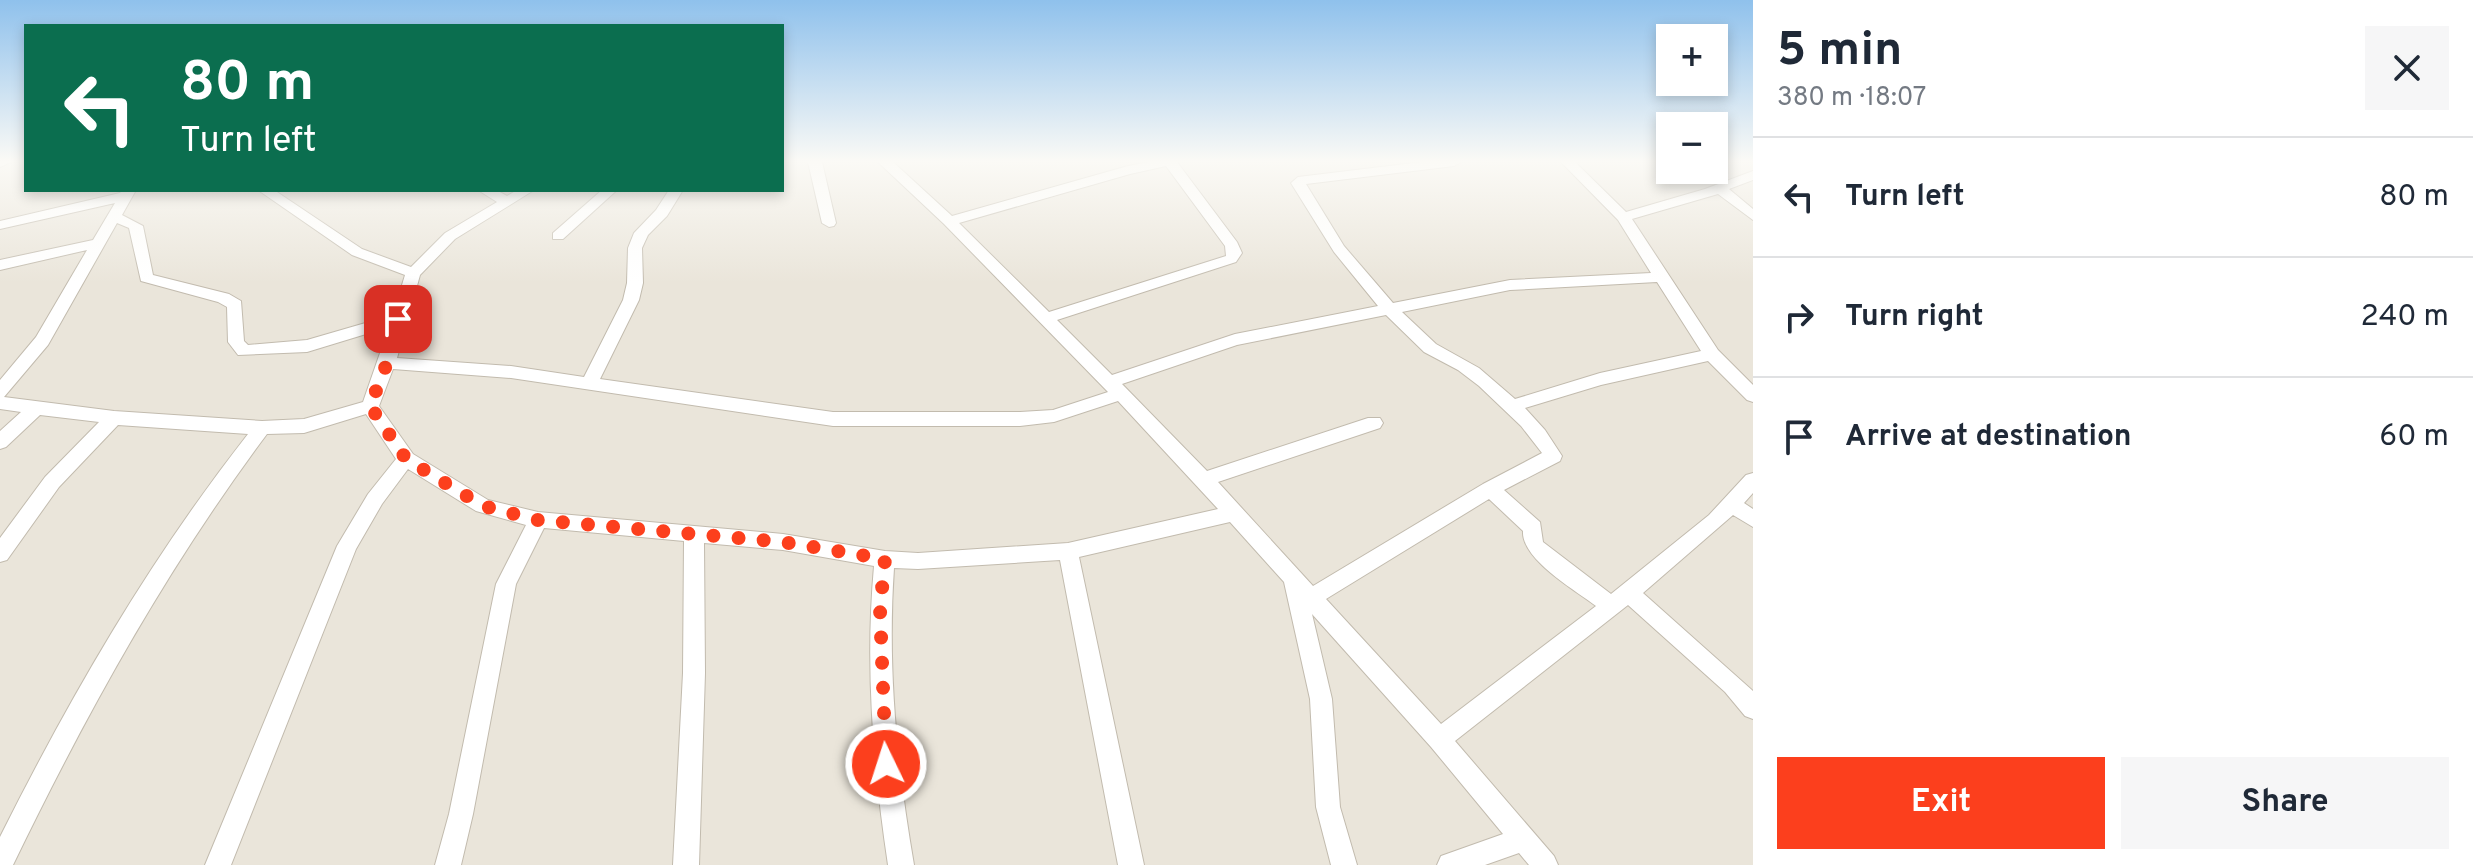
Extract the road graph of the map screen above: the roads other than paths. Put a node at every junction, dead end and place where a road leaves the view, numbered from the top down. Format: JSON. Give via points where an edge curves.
{"nodes":[{"id":1,"x":90,"y":202,"type":"edge"},
{"id":2,"x":122,"y":202,"type":"edge"},
{"id":3,"x":283,"y":202,"type":"edge"},
{"id":4,"x":509,"y":202,"type":"edge"},
{"id":5,"x":596,"y":202,"type":"edge"},
{"id":6,"x":668,"y":202,"type":"edge"},
{"id":7,"x":824,"y":202,"type":"edge"},
{"id":8,"x":929,"y":202,"type":"edge"},
{"id":9,"x":1014,"y":202,"type":"edge"},
{"id":10,"x":1199,"y":202,"type":"edge"},
{"id":11,"x":1308,"y":202,"type":"edge"},
{"id":12,"x":1608,"y":202,"type":"edge"},
{"id":13,"x":1671,"y":202,"type":"edge"},
{"id":14,"x":1736,"y":202,"type":"edge"},
{"id":15,"x":1753,"y":216,"type":"edge"},
{"id":16,"x":115,"y":217,"type":"junction"},
{"id":17,"x":1623,"y":217,"type":"junction"},
{"id":18,"x":949,"y":221,"type":"junction"},
{"id":19,"x":829,"y":223,"type":"dead end"},
{"id":20,"x":0,"y":225,"type":"edge"},
{"id":21,"x":558,"y":236,"type":"dead end"},
{"id":22,"x":100,"y":243,"type":"junction"},
{"id":23,"x":0,"y":265,"type":"edge"},
{"id":24,"x":413,"y":273,"type":"junction"},
{"id":25,"x":1661,"y":277,"type":"junction"},
{"id":26,"x":1389,"y":308,"type":"junction"},
{"id":27,"x":1046,"y":318,"type":"junction"},
{"id":28,"x":398,"y":319,"type":"junction"},
{"id":29,"x":1712,"y":354,"type":"junction"},
{"id":30,"x":387,"y":363,"type":"junction"},
{"id":31,"x":590,"y":382,"type":"junction"},
{"id":32,"x":1115,"y":388,"type":"junction"},
{"id":33,"x":0,"y":392,"type":"edge"},
{"id":34,"x":1753,"y":396,"type":"edge"},
{"id":35,"x":0,"y":403,"type":"edge"},
{"id":36,"x":38,"y":406,"type":"junction"},
{"id":37,"x":370,"y":406,"type":"junction"},
{"id":38,"x":1511,"y":406,"type":"junction"},
{"id":39,"x":114,"y":418,"type":"junction"},
{"id":40,"x":1374,"y":423,"type":"dead end"},
{"id":41,"x":262,"y":428,"type":"junction"},
{"id":42,"x":0,"y":442,"type":"edge"},
{"id":43,"x":406,"y":459,"type":"junction"},
{"id":44,"x":1203,"y":480,"type":"junction"},
{"id":45,"x":1753,"y":480,"type":"edge"},
{"id":46,"x":1490,"y":489,"type":"junction"},
{"id":47,"x":1732,"y":505,"type":"junction"},
{"id":48,"x":1233,"y":513,"type":"junction"},
{"id":49,"x":1753,"y":519,"type":"edge"},
{"id":50,"x":538,"y":520,"type":"junction"},
{"id":51,"x":694,"y":533,"type":"junction"},
{"id":52,"x":1068,"y":551,"type":"junction"},
{"id":53,"x":0,"y":554,"type":"edge"},
{"id":54,"x":885,"y":559,"type":"junction"},
{"id":55,"x":1293,"y":578,"type":"junction"},
{"id":56,"x":1310,"y":598,"type":"junction"},
{"id":57,"x":1620,"y":599,"type":"junction"},
{"id":58,"x":1753,"y":708,"type":"edge"},
{"id":59,"x":1439,"y":739,"type":"junction"},
{"id":60,"x":1523,"y":839,"type":"junction"},
{"id":61,"x":0,"y":864,"type":"edge"},
{"id":62,"x":218,"y":865,"type":"edge"},
{"id":63,"x":448,"y":865,"type":"edge"},
{"id":64,"x":686,"y":865,"type":"edge"},
{"id":65,"x":901,"y":865,"type":"edge"},
{"id":66,"x":1131,"y":865,"type":"edge"},
{"id":67,"x":1344,"y":865,"type":"edge"},
{"id":68,"x":1450,"y":865,"type":"edge"},
{"id":69,"x":1545,"y":865,"type":"edge"}],
"edges":[{"from":1,"to":20,"type":"street"},
{"from":2,"to":16,"type":"street"},
{"from":3,"to":24,"type":"street","via":[[357,252]]},
{"from":4,"to":24,"type":"street","via":[[450,236]]},
{"from":5,"to":21,"type":"street"},
{"from":6,"to":31,"type":"street","via":[[641,233],[631,300]]},
{"from":7,"to":19,"type":"street"},
{"from":8,"to":18,"type":"street"},
{"from":9,"to":18,"type":"street"},
{"from":10,"to":27,"type":"street","via":[[1232,245],[1231,259]]},
{"from":11,"to":26,"type":"street"},
{"from":12,"to":17,"type":"street"},
{"from":13,"to":17,"type":"street"},
{"from":14,"to":15,"type":"street"},
{"from":16,"to":22,"type":"street"},
{"from":16,"to":28,"type":"street","via":[[136,226],[146,278],[235,305],[236,342],[244,351],[307,346]]},
{"from":17,"to":25,"type":"street"},
{"from":18,"to":27,"type":"street"},
{"from":22,"to":23,"type":"street"},
{"from":22,"to":33,"type":"street","via":[[42,341]]},
{"from":24,"to":28,"type":"street"},
{"from":25,"to":26,"type":"street","via":[[1510,285]]},
{"from":25,"to":29,"type":"street"},
{"from":26,"to":32,"type":"street","via":[[1235,340]]},
{"from":26,"to":38,"type":"street","via":[[1429,348],[1466,367]]},
{"from":27,"to":32,"type":"street"},
{"from":28,"to":30,"type":"street"},
{"from":29,"to":34,"type":"street"},
{"from":29,"to":38,"type":"street"},
{"from":30,"to":31,"type":"street"},
{"from":30,"to":37,"type":"street"},
{"from":31,"to":32,"type":"street","via":[[802,415],[878,420],[1054,416]]},
{"from":32,"to":44,"type":"street"},
{"from":35,"to":36,"type":"street"},
{"from":36,"to":39,"type":"street"},
{"from":36,"to":42,"type":"street"},
{"from":37,"to":41,"type":"street","via":[[304,426]]},
{"from":37,"to":43,"type":"street"},
{"from":38,"to":46,"type":"street","via":[[1553,456]]},
{"from":39,"to":41,"type":"street"},
{"from":39,"to":53,"type":"street","via":[[52,482]]},
{"from":40,"to":44,"type":"street"},
{"from":41,"to":61,"type":"street","via":[[107,657]]},
{"from":43,"to":50,"type":"street","via":[[483,506]]},
{"from":43,"to":62,"type":"street","via":[[347,546]]},
{"from":44,"to":48,"type":"street"},
{"from":45,"to":47,"type":"street"},
{"from":46,"to":56,"type":"street"},
{"from":46,"to":57,"type":"street","via":[[1533,528],[1536,548]]},
{"from":47,"to":49,"type":"street"},
{"from":47,"to":57,"type":"street"},
{"from":48,"to":52,"type":"street"},
{"from":48,"to":55,"type":"street"},
{"from":50,"to":51,"type":"street"},
{"from":50,"to":63,"type":"street","via":[[506,584]]},
{"from":51,"to":54,"type":"street"},
{"from":51,"to":64,"type":"street"},
{"from":52,"to":54,"type":"street","via":[[967,560]]},
{"from":52,"to":66,"type":"street"},
{"from":54,"to":65,"type":"street","via":[[882,708],[888,793]]},
{"from":55,"to":56,"type":"street"},
{"from":55,"to":67,"type":"street","via":[[1321,699],[1328,807]]},
{"from":56,"to":59,"type":"street"},
{"from":57,"to":58,"type":"street","via":[[1733,685]]},
{"from":57,"to":59,"type":"street"},
{"from":59,"to":60,"type":"street"},
{"from":60,"to":68,"type":"street"},
{"from":60,"to":69,"type":"street"}]}
